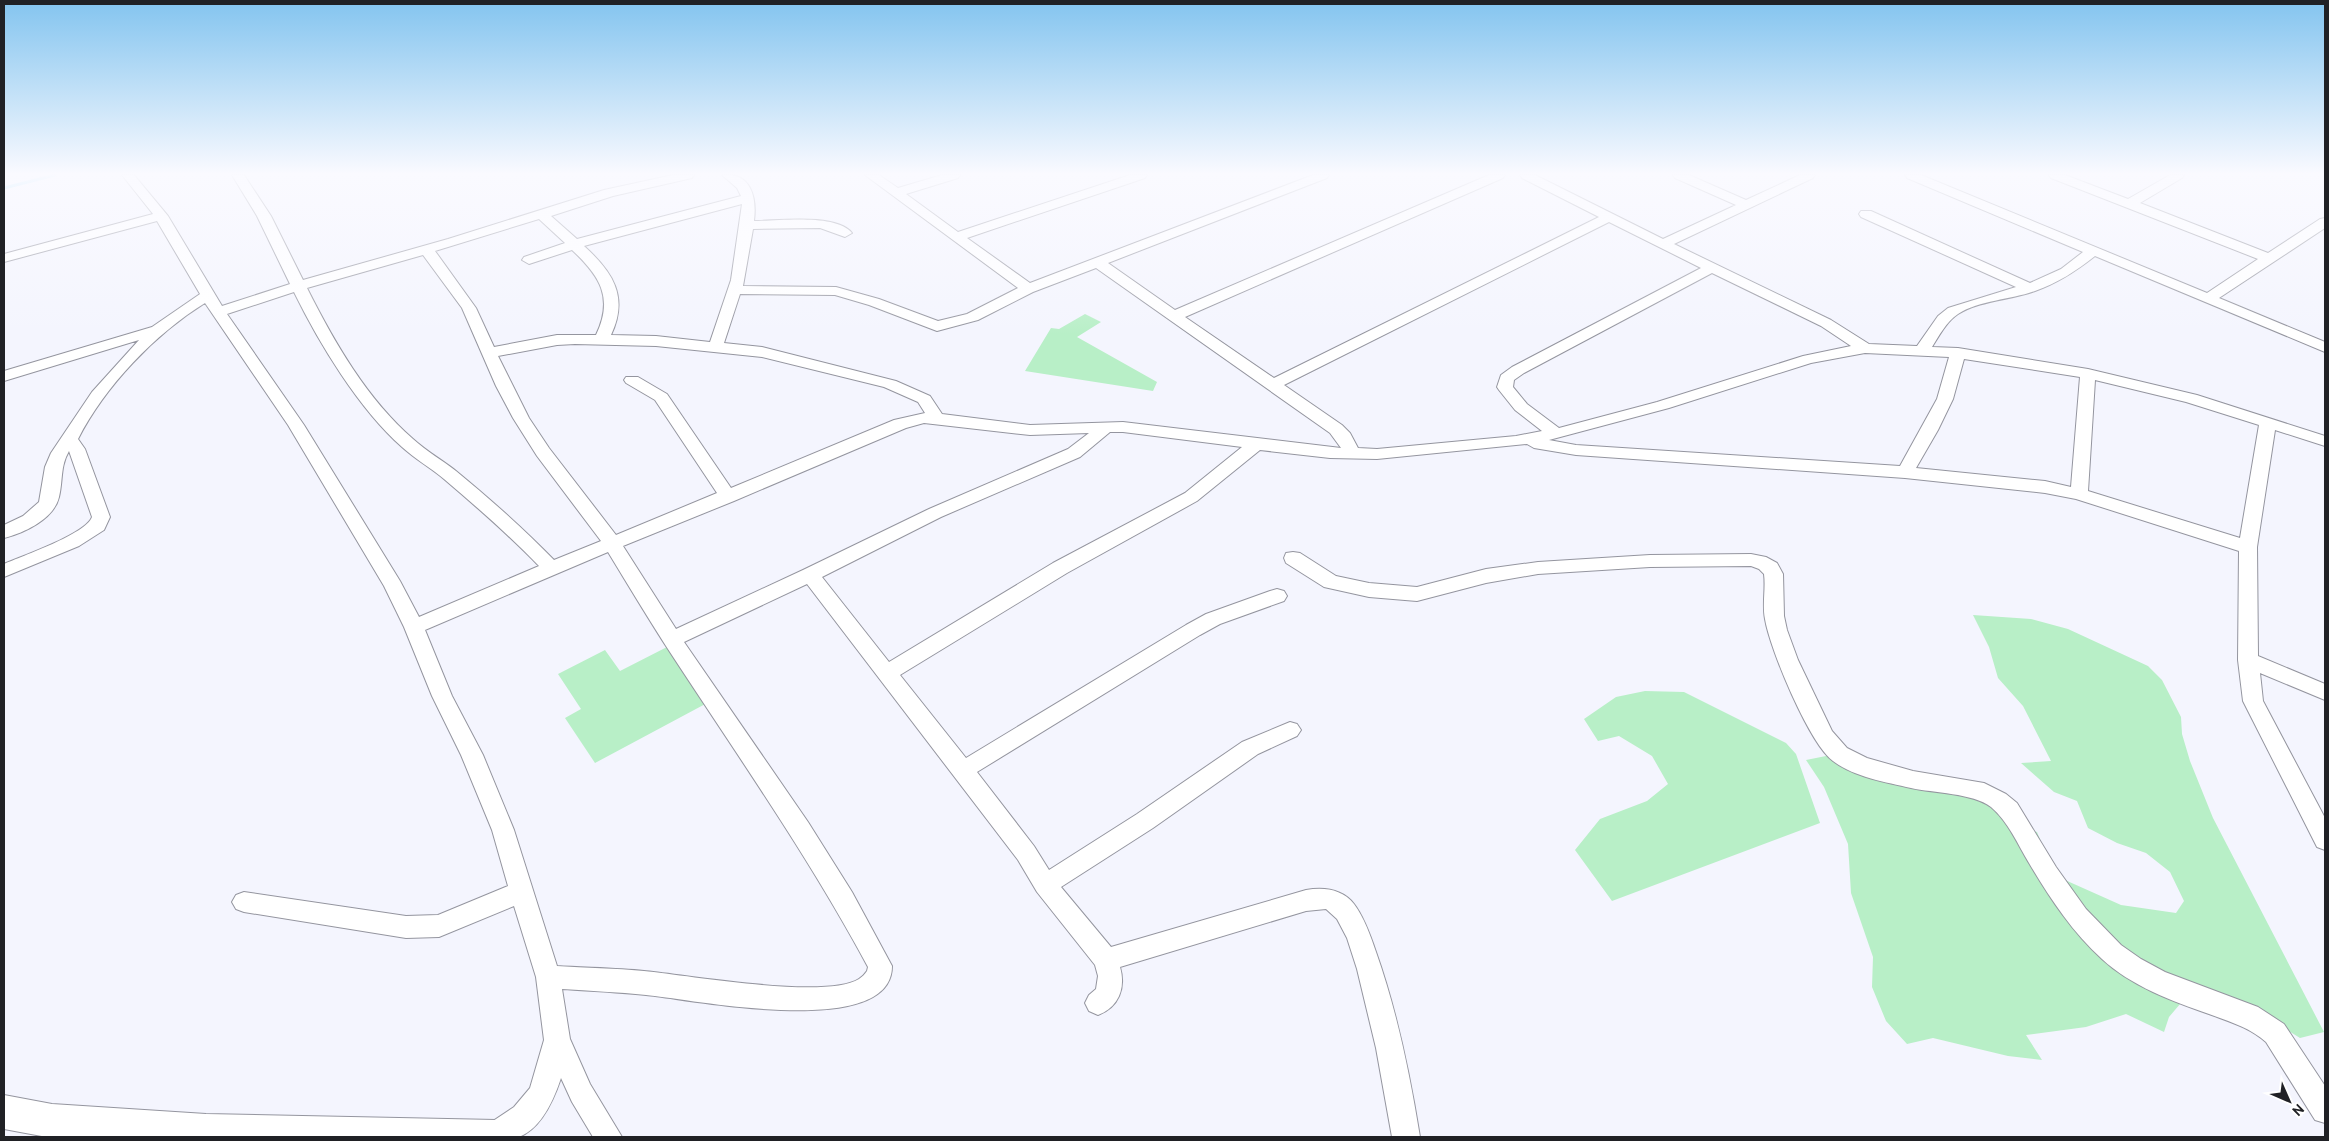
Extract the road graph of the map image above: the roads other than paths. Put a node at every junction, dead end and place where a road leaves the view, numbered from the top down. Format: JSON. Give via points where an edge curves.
{"nodes":[{"id":1,"x":115,"y":228,"type":"edge"},
{"id":2,"x":168,"y":228,"type":"edge"},
{"id":3,"x":270,"y":228,"type":"edge"},
{"id":4,"x":496,"y":228,"type":"edge"},
{"id":5,"x":556,"y":228,"type":"edge"},
{"id":6,"x":633,"y":228,"type":"edge"},
{"id":7,"x":746,"y":228,"type":"edge"},
{"id":8,"x":835,"y":228,"type":"edge"},
{"id":9,"x":944,"y":228,"type":"edge"},
{"id":10,"x":982,"y":228,"type":"edge"},
{"id":11,"x":1185,"y":228,"type":"edge"},
{"id":12,"x":1376,"y":228,"type":"edge"},
{"id":13,"x":1586,"y":228,"type":"edge"},
{"id":14,"x":1631,"y":228,"type":"edge"},
{"id":15,"x":1695,"y":228,"type":"edge"},
{"id":16,"x":1898,"y":228,"type":"edge"},
{"id":17,"x":2039,"y":228,"type":"edge"},
{"id":18,"x":2194,"y":228,"type":"edge"},
{"id":19,"x":2318,"y":228,"type":"edge"},
{"id":20,"x":845,"y":233,"type":"dead end"},
{"id":21,"x":956,"y":237,"type":"junction"},
{"id":22,"x":573,"y":244,"type":"junction"},
{"id":23,"x":1663,"y":244,"type":"junction"},
{"id":24,"x":427,"y":250,"type":"junction"},
{"id":25,"x":2093,"y":251,"type":"junction"},
{"id":26,"x":4,"y":258,"type":"edge"},
{"id":27,"x":2268,"y":258,"type":"junction"},
{"id":28,"x":529,"y":260,"type":"dead end"},
{"id":29,"x":1097,"y":262,"type":"junction"},
{"id":30,"x":1711,"y":268,"type":"junction"},
{"id":31,"x":298,"y":286,"type":"junction"},
{"id":32,"x":2030,"y":288,"type":"junction"},
{"id":33,"x":1028,"y":289,"type":"junction"},
{"id":34,"x":736,"y":290,"type":"junction"},
{"id":35,"x":208,"y":296,"type":"junction"},
{"id":36,"x":2208,"y":298,"type":"junction"},
{"id":37,"x":218,"y":312,"type":"junction"},
{"id":38,"x":1174,"y":316,"type":"junction"},
{"id":39,"x":157,"y":330,"type":"junction"},
{"id":40,"x":602,"y":339,"type":"junction"},
{"id":41,"x":716,"y":346,"type":"junction"},
{"id":42,"x":2325,"y":347,"type":"edge"},
{"id":43,"x":1865,"y":348,"type":"junction"},
{"id":44,"x":1922,"y":350,"type":"junction"},
{"id":45,"x":489,"y":353,"type":"junction"},
{"id":46,"x":1958,"y":353,"type":"junction"},
{"id":47,"x":2088,"y":374,"type":"junction"},
{"id":48,"x":4,"y":376,"type":"edge"},
{"id":49,"x":632,"y":380,"type":"dead end"},
{"id":50,"x":1272,"y":385,"type":"junction"},
{"id":51,"x":937,"y":418,"type":"junction"},
{"id":52,"x":2268,"y":421,"type":"junction"},
{"id":53,"x":1107,"y":427,"type":"junction"},
{"id":54,"x":1556,"y":434,"type":"junction"},
{"id":55,"x":69,"y":440,"type":"junction"},
{"id":56,"x":1516,"y":441,"type":"junction"},
{"id":57,"x":2325,"y":441,"type":"edge"},
{"id":58,"x":1258,"y":443,"type":"junction"},
{"id":59,"x":1353,"y":454,"type":"junction"},
{"id":60,"x":1905,"y":472,"type":"junction"},
{"id":61,"x":2079,"y":494,"type":"junction"},
{"id":62,"x":728,"y":497,"type":"junction"},
{"id":63,"x":4,"y":532,"type":"edge"},
{"id":64,"x":612,"y":543,"type":"junction"},
{"id":65,"x":2248,"y":547,"type":"junction"},
{"id":66,"x":1293,"y":558,"type":"dead end"},
{"id":67,"x":551,"y":568,"type":"junction"},
{"id":68,"x":4,"y":570,"type":"edge"},
{"id":69,"x":810,"y":575,"type":"junction"},
{"id":70,"x":1277,"y":596,"type":"dead end"},
{"id":71,"x":414,"y":627,"type":"junction"},
{"id":72,"x":672,"y":639,"type":"junction"},
{"id":73,"x":2248,"y":660,"type":"junction"},
{"id":74,"x":888,"y":672,"type":"junction"},
{"id":75,"x":2325,"y":692,"type":"edge"},
{"id":76,"x":1290,"y":730,"type":"dead end"},
{"id":77,"x":964,"y":770,"type":"junction"},
{"id":78,"x":2325,"y":840,"type":"edge"},
{"id":79,"x":1045,"y":886,"type":"junction"},
{"id":80,"x":523,"y":891,"type":"junction"},
{"id":81,"x":244,"y":902,"type":"dead end"},
{"id":82,"x":1106,"y":960,"type":"junction"},
{"id":83,"x":548,"y":977,"type":"junction"},
{"id":84,"x":1098,"y":1003,"type":"dead end"},
{"id":85,"x":557,"y":1040,"type":"junction"},
{"id":86,"x":2325,"y":1110,"type":"edge"},
{"id":87,"x":4,"y":1112,"type":"edge"},
{"id":88,"x":463,"y":1137,"type":"edge"},
{"id":89,"x":495,"y":1137,"type":"edge"},
{"id":90,"x":608,"y":1137,"type":"edge"},
{"id":91,"x":1406,"y":1137,"type":"edge"}],
"edges":[{"from":1,"to":26,"type":"street"},
{"from":2,"to":35,"type":"street"},
{"from":3,"to":31,"type":"street"},
{"from":4,"to":24,"type":"street"},
{"from":5,"to":22,"type":"street"},
{"from":6,"to":22,"type":"street"},
{"from":7,"to":34,"type":"street"},
{"from":8,"to":20,"type":"street"},
{"from":9,"to":21,"type":"street"},
{"from":10,"to":21,"type":"street"},
{"from":11,"to":29,"type":"street"},
{"from":12,"to":38,"type":"street"},
{"from":13,"to":50,"type":"street"},
{"from":14,"to":23,"type":"street"},
{"from":15,"to":23,"type":"street"},
{"from":16,"to":32,"type":"street"},
{"from":17,"to":25,"type":"street"},
{"from":18,"to":27,"type":"street"},
{"from":19,"to":27,"type":"street"},
{"from":21,"to":33,"type":"street"},
{"from":22,"to":28,"type":"street"},
{"from":22,"to":40,"type":"street","via":[[597,265],[613,301],[613,314]]},
{"from":23,"to":30,"type":"street"},
{"from":24,"to":31,"type":"street"},
{"from":24,"to":45,"type":"street","via":[[469,308]]},
{"from":25,"to":32,"type":"street","via":[[2066,272]]},
{"from":25,"to":36,"type":"street"},
{"from":27,"to":36,"type":"street"},
{"from":29,"to":33,"type":"street"},
{"from":29,"to":38,"type":"street"},
{"from":30,"to":43,"type":"street","via":[[1826,323]]},
{"from":30,"to":54,"type":"street","via":[[1507,378],[1505,387],[1521,406]]},
{"from":31,"to":37,"type":"street"},
{"from":31,"to":67,"type":"street","via":[[335,353],[368,400],[408,443],[449,474]]},
{"from":32,"to":44,"type":"street","via":[[1953,311],[1943,319]]},
{"from":33,"to":34,"type":"street","via":[[962,319],[937,326],[874,302],[836,292]]},
{"from":34,"to":41,"type":"street"},
{"from":35,"to":37,"type":"street"},
{"from":35,"to":39,"type":"street"},
{"from":36,"to":42,"type":"street"},
{"from":37,"to":71,"type":"street","via":[[309,445]]},
{"from":38,"to":50,"type":"street"},
{"from":39,"to":48,"type":"street"},
{"from":39,"to":55,"type":"street","via":[[94,401]]},
{"from":40,"to":41,"type":"street"},
{"from":40,"to":45,"type":"street","via":[[557,340]]},
{"from":41,"to":51,"type":"street","via":[[762,352],[890,384],[924,399]]},
{"from":43,"to":44,"type":"street"},
{"from":43,"to":54,"type":"street","via":[[1779,367],[1662,405]]},
{"from":44,"to":46,"type":"street"},
{"from":45,"to":64,"type":"street","via":[[521,418],[543,452]]},
{"from":46,"to":47,"type":"street"},
{"from":46,"to":60,"type":"street","via":[[1944,399]]},
{"from":47,"to":52,"type":"street","via":[[2191,398]]},
{"from":47,"to":61,"type":"street"},
{"from":49,"to":62,"type":"street","via":[[661,397]]},
{"from":50,"to":59,"type":"street","via":[[1336,428]]},
{"from":51,"to":53,"type":"street","via":[[1030,430]]},
{"from":51,"to":62,"type":"street","via":[[900,424]]},
{"from":52,"to":57,"type":"street"},
{"from":52,"to":65,"type":"street"},
{"from":53,"to":58,"type":"street"},
{"from":53,"to":69,"type":"street","via":[[1074,454],[935,513]]},
{"from":54,"to":56,"type":"street"},
{"from":55,"to":63,"type":"street","via":[[57,453],[48,503],[30,518]]},
{"from":55,"to":68,"type":"street","via":[[77,449],[101,517],[98,526],[73,542]]},
{"from":56,"to":59,"type":"street"},
{"from":56,"to":60,"type":"street","via":[[1576,450]]},
{"from":58,"to":59,"type":"street"},
{"from":58,"to":74,"type":"street","via":[[1191,498],[1060,568]]},
{"from":60,"to":61,"type":"street","via":[[2044,486]]},
{"from":61,"to":65,"type":"street"},
{"from":62,"to":64,"type":"street"},
{"from":64,"to":67,"type":"street"},
{"from":64,"to":72,"type":"street"},
{"from":65,"to":73,"type":"street"},
{"from":66,"to":86,"type":"street","via":[[1331,582],[1369,590],[1417,594],[1486,576],[1538,568],[1650,561],[1751,560],[1766,565],[1772,571],[1777,633],[1830,745],[1846,758],[1873,769],[1984,792],[1998,800],[2010,810],[2076,914],[2105,946],[2132,967],[2201,1000],[2255,1017],[2266,1024]]},
{"from":67,"to":71,"type":"street"},
{"from":69,"to":72,"type":"street"},
{"from":69,"to":74,"type":"street"},
{"from":70,"to":77,"type":"street","via":[[1213,619],[1193,630]]},
{"from":71,"to":80,"type":"street","via":[[503,830]]},
{"from":72,"to":83,"type":"street","via":[[844,899],[880,966],[879,977],[858,992],[821,998],[757,997],[645,983]]},
{"from":73,"to":75,"type":"street"},
{"from":73,"to":78,"type":"street","via":[[2253,701]]},
{"from":74,"to":77,"type":"street"},
{"from":76,"to":79,"type":"street","via":[[1250,748]]},
{"from":77,"to":79,"type":"street","via":[[1026,853]]},
{"from":79,"to":82,"type":"street"},
{"from":80,"to":81,"type":"street","via":[[439,926],[406,927]]},
{"from":80,"to":83,"type":"street"},
{"from":82,"to":84,"type":"street","via":[[1109,989],[1106,997]]},
{"from":82,"to":91,"type":"street","via":[[1246,917],[1320,898],[1334,900],[1346,910],[1369,965]]},
{"from":83,"to":85,"type":"street"},
{"from":85,"to":89,"type":"street","via":[[538,1104]]},
{"from":85,"to":90,"type":"street","via":[[581,1093]]},
{"from":87,"to":88,"type":"main road","via":[[52,1121],[152,1128]]},
{"from":88,"to":89,"type":"main road"}]}
